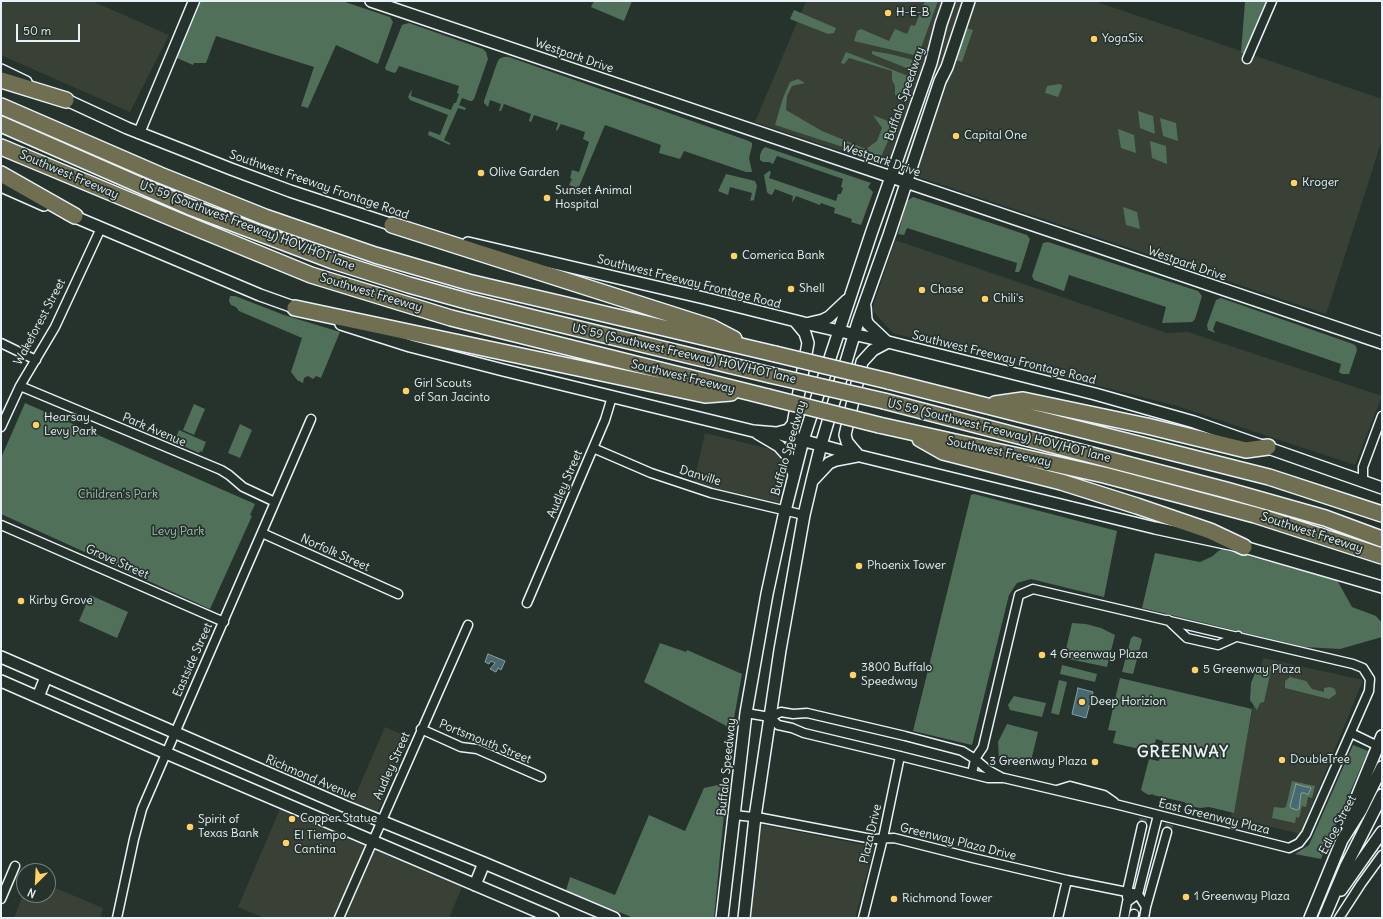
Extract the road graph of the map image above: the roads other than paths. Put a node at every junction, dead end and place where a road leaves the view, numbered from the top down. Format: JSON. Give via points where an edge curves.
{"nodes":[{"id":1,"x":194,"y":1,"type":"edge"},
{"id":2,"x":371,"y":1,"type":"edge"},
{"id":3,"x":949,"y":1,"type":"edge"},
{"id":4,"x":969,"y":1,"type":"edge"},
{"id":5,"x":1272,"y":1,"type":"edge"},
{"id":6,"x":1247,"y":59,"type":"dead end"},
{"id":7,"x":931,"y":63,"type":"junction"},
{"id":8,"x":947,"y":67,"type":"junction"},
{"id":9,"x":1,"y":70,"type":"edge"},
{"id":10,"x":1,"y":80,"type":"edge"},
{"id":11,"x":66,"y":100,"type":"junction"},
{"id":12,"x":1,"y":106,"type":"edge"},
{"id":13,"x":1,"y":124,"type":"edge"},
{"id":14,"x":139,"y":133,"type":"junction"},
{"id":15,"x":1,"y":147,"type":"edge"},
{"id":16,"x":1,"y":174,"type":"edge"},
{"id":17,"x":891,"y":176,"type":"junction"},
{"id":18,"x":906,"y":182,"type":"junction"},
{"id":19,"x":1,"y":186,"type":"edge"},
{"id":20,"x":75,"y":216,"type":"junction"},
{"id":21,"x":392,"y":225,"type":"junction"},
{"id":22,"x":100,"y":228,"type":"junction"},
{"id":23,"x":850,"y":297,"type":"junction"},
{"id":24,"x":864,"y":304,"type":"junction"},
{"id":25,"x":295,"y":308,"type":"junction"},
{"id":26,"x":800,"y":322,"type":"junction"},
{"id":27,"x":838,"y":331,"type":"junction"},
{"id":28,"x":853,"y":335,"type":"junction"},
{"id":29,"x":888,"y":342,"type":"junction"},
{"id":30,"x":1,"y":343,"type":"edge"},
{"id":31,"x":1382,"y":343,"type":"edge"},
{"id":32,"x":753,"y":349,"type":"junction"},
{"id":33,"x":36,"y":360,"type":"junction"},
{"id":34,"x":20,"y":386,"type":"junction"},
{"id":35,"x":743,"y":392,"type":"junction"},
{"id":36,"x":612,"y":397,"type":"junction"},
{"id":37,"x":988,"y":405,"type":"junction"},
{"id":38,"x":1382,"y":416,"type":"edge"},
{"id":39,"x":311,"y":419,"type":"dead end"},
{"id":40,"x":1,"y":427,"type":"edge"},
{"id":41,"x":754,"y":430,"type":"junction"},
{"id":42,"x":905,"y":431,"type":"junction"},
{"id":43,"x":776,"y":433,"type":"junction"},
{"id":44,"x":1027,"y":437,"type":"junction"},
{"id":45,"x":803,"y":440,"type":"junction"},
{"id":46,"x":821,"y":444,"type":"junction"},
{"id":47,"x":1268,"y":447,"type":"junction"},
{"id":48,"x":593,"y":448,"type":"junction"},
{"id":49,"x":860,"y":456,"type":"junction"},
{"id":50,"x":794,"y":476,"type":"junction"},
{"id":51,"x":812,"y":481,"type":"junction"},
{"id":52,"x":1363,"y":481,"type":"junction"},
{"id":53,"x":1382,"y":488,"type":"edge"},
{"id":54,"x":275,"y":502,"type":"junction"},
{"id":55,"x":785,"y":511,"type":"junction"},
{"id":56,"x":1382,"y":514,"type":"edge"},
{"id":57,"x":804,"y":515,"type":"junction"},
{"id":58,"x":1,"y":525,"type":"edge"},
{"id":59,"x":1382,"y":533,"type":"edge"},
{"id":60,"x":262,"y":534,"type":"junction"},
{"id":61,"x":1382,"y":539,"type":"edge"},
{"id":62,"x":1244,"y":547,"type":"junction"},
{"id":63,"x":1382,"y":556,"type":"edge"},
{"id":64,"x":1382,"y":587,"type":"edge"},
{"id":65,"x":398,"y":594,"type":"dead end"},
{"id":66,"x":527,"y":603,"type":"dead end"},
{"id":67,"x":1168,"y":620,"type":"junction"},
{"id":68,"x":224,"y":622,"type":"junction"},
{"id":69,"x":468,"y":625,"type":"dead end"},
{"id":70,"x":1238,"y":636,"type":"junction"},
{"id":71,"x":1,"y":657,"type":"edge"},
{"id":72,"x":46,"y":677,"type":"junction"},
{"id":73,"x":1,"y":680,"type":"edge"},
{"id":74,"x":38,"y":697,"type":"junction"},
{"id":75,"x":746,"y":713,"type":"junction"},
{"id":76,"x":770,"y":717,"type":"junction"},
{"id":77,"x":421,"y":729,"type":"junction"},
{"id":78,"x":174,"y":733,"type":"junction"},
{"id":79,"x":1350,"y":733,"type":"junction"},
{"id":80,"x":1380,"y":741,"type":"edge"},
{"id":81,"x":166,"y":753,"type":"junction"},
{"id":82,"x":900,"y":756,"type":"junction"},
{"id":83,"x":976,"y":759,"type":"junction"},
{"id":84,"x":1382,"y":767,"type":"edge"},
{"id":85,"x":972,"y":774,"type":"junction"},
{"id":86,"x":541,"y":777,"type":"dead end"},
{"id":87,"x":1004,"y":778,"type":"junction"},
{"id":88,"x":1382,"y":795,"type":"edge"},
{"id":89,"x":734,"y":815,"type":"junction"},
{"id":90,"x":1158,"y":815,"type":"junction"},
{"id":91,"x":755,"y":817,"type":"junction"},
{"id":92,"x":381,"y":822,"type":"junction"},
{"id":93,"x":1142,"y":826,"type":"tunnel mouth"},
{"id":94,"x":1167,"y":832,"type":"tunnel mouth"},
{"id":95,"x":1382,"y":832,"type":"edge"},
{"id":96,"x":883,"y":838,"type":"junction"},
{"id":97,"x":1342,"y":840,"type":"junction"},
{"id":98,"x":372,"y":841,"type":"junction"},
{"id":99,"x":1382,"y":855,"type":"edge"},
{"id":100,"x":484,"y":863,"type":"junction"},
{"id":101,"x":15,"y":866,"type":"dead end"},
{"id":102,"x":1067,"y":880,"type":"junction"},
{"id":103,"x":475,"y":885,"type":"junction"},
{"id":104,"x":1127,"y":892,"type":"junction"},
{"id":105,"x":1138,"y":894,"type":"junction"},
{"id":106,"x":1,"y":899,"type":"edge"},
{"id":107,"x":1127,"y":902,"type":"junction"},
{"id":108,"x":1146,"y":907,"type":"junction"},
{"id":109,"x":1326,"y":914,"type":"edge"},
{"id":110,"x":117,"y":918,"type":"edge"},
{"id":111,"x":339,"y":918,"type":"edge"},
{"id":112,"x":553,"y":918,"type":"edge"},
{"id":113,"x":614,"y":918,"type":"edge"},
{"id":114,"x":722,"y":918,"type":"edge"},
{"id":115,"x":744,"y":918,"type":"edge"},
{"id":116,"x":863,"y":918,"type":"edge"},
{"id":117,"x":1058,"y":918,"type":"edge"},
{"id":118,"x":1124,"y":918,"type":"edge"},
{"id":119,"x":1144,"y":918,"type":"edge"},
{"id":120,"x":1310,"y":918,"type":"edge"},
{"id":121,"x":1341,"y":918,"type":"edge"}],
"edges":[{"from":1,"to":14,"type":"street"},
{"from":2,"to":17,"type":"main road","name":"Westpark Drive"},
{"from":3,"to":7,"type":"main road","name":"Buffalo Speedway"},
{"from":4,"to":8,"type":"main road"},
{"from":5,"to":6,"type":"street"},
{"from":7,"to":8,"type":"main road"},
{"from":7,"to":17,"type":"main road","name":"Buffalo Speedway"},
{"from":8,"to":18,"type":"main road"},
{"from":9,"to":11,"type":"main road","name":"Southwest Freeway Frontage Road"},
{"from":10,"to":11,"type":"highway"},
{"from":11,"to":14,"type":"main road","name":"Southwest Freeway Frontage Road"},
{"from":12,"to":32,"type":"highway","via":[[265,218],[374,255],[468,282]]},
{"from":13,"to":44,"type":"highway","name":"US 59 (Southwest Freeway) HOV/HOT lane","bridge":true,"via":[[190,206],[333,261],[409,285]]},
{"from":14,"to":21,"type":"main road","name":"Southwest Freeway Frontage Road","via":[[275,186]]},
{"from":15,"to":35,"type":"highway","name":"Southwest Freeway","via":[[311,275],[451,318]]},
{"from":16,"to":20,"type":"highway"},
{"from":17,"to":18,"type":"main road","name":"Westpark Drive"},
{"from":17,"to":23,"type":"main road","name":"Buffalo Speedway"},
{"from":18,"to":24,"type":"main road"},
{"from":18,"to":31,"type":"main road","name":"Westpark Drive"},
{"from":19,"to":20,"type":"main road"},
{"from":20,"to":22,"type":"main road"},
{"from":21,"to":26,"type":"main road","name":"Southwest Freeway Frontage Road"},
{"from":21,"to":32,"type":"highway","via":[[711,327]]},
{"from":22,"to":25,"type":"main road"},
{"from":22,"to":33,"type":"street","name":"Wakeforest Street","via":[[60,317]]},
{"from":23,"to":26,"type":"main road","via":[[829,317]]},
{"from":23,"to":27,"type":"main road","name":"Buffalo Speedway"},
{"from":24,"to":28,"type":"main road"},
{"from":24,"to":29,"type":"main road","via":[[868,324]]},
{"from":25,"to":35,"type":"highway","via":[[705,395]]},
{"from":25,"to":36,"type":"main road","via":[[410,346]]},
{"from":26,"to":27,"type":"main road","name":"Southwest Freeway Frontage Road"},
{"from":26,"to":43,"type":"main road","via":[[808,343],[793,424],[788,430]]},
{"from":27,"to":28,"type":"main road","name":"Southwest Freeway Frontage Road"},
{"from":27,"to":45,"type":"main road","name":"Buffalo Speedway"},
{"from":28,"to":29,"type":"main road","name":"Southwest Freeway Frontage Road"},
{"from":28,"to":46,"type":"main road"},
{"from":29,"to":47,"type":"main road","name":"Southwest Freeway Frontage Road","via":[[1095,394],[1194,422]]},
{"from":29,"to":49,"type":"main road","via":[[873,350],[862,362],[845,435],[847,442]]},
{"from":30,"to":33,"type":"street"},
{"from":32,"to":37,"type":"highway","bridge":true},
{"from":33,"to":34,"type":"street","name":"Wakeforest Street"},
{"from":34,"to":40,"type":"street","name":"Wakeforest Street"},
{"from":34,"to":54,"type":"street","name":"Park Avenue","via":[[221,470],[247,489]]},
{"from":35,"to":42,"type":"highway","name":"Southwest Freeway","bridge":true},
{"from":36,"to":41,"type":"main road"},
{"from":36,"to":48,"type":"street","name":"Audley Street"},
{"from":37,"to":47,"type":"highway","via":[[1023,400],[1246,450]]},
{"from":37,"to":56,"type":"highway","via":[[1269,477]]},
{"from":38,"to":52,"type":"street","via":[[1363,467]]},
{"from":39,"to":54,"type":"street","name":"Eastside Street"},
{"from":41,"to":43,"type":"main road"},
{"from":41,"to":50,"type":"main road","via":[[779,446],[787,455]]},
{"from":42,"to":62,"type":"highway","via":[[943,452],[1054,480],[1129,503],[1210,531]]},
{"from":42,"to":63,"type":"highway","name":"Southwest Freeway","via":[[1104,475],[1255,515]]},
{"from":43,"to":45,"type":"main road"},
{"from":44,"to":59,"type":"highway","via":[[1258,492]]},
{"from":44,"to":61,"type":"highway","name":"US 59 (Southwest Freeway) HOV/HOT lane","via":[[1325,518]]},
{"from":45,"to":46,"type":"main road"},
{"from":45,"to":50,"type":"main road","name":"Buffalo Speedway"},
{"from":46,"to":49,"type":"main road"},
{"from":46,"to":51,"type":"main road"},
{"from":47,"to":52,"type":"main road","name":"Southwest Freeway Frontage Road"},
{"from":48,"to":55,"type":"street","name":"Danville","via":[[651,473],[698,489]]},
{"from":48,"to":66,"type":"street","name":"Audley Street"},
{"from":49,"to":51,"type":"main road","via":[[829,463]]},
{"from":49,"to":62,"type":"main road","via":[[1155,528]]},
{"from":50,"to":55,"type":"main road","name":"Buffalo Speedway"},
{"from":51,"to":57,"type":"main road"},
{"from":52,"to":53,"type":"main road","name":"Southwest Freeway Frontage Road"},
{"from":54,"to":60,"type":"street","name":"Eastside Street"},
{"from":55,"to":57,"type":"street","name":"Danville"},
{"from":55,"to":75,"type":"main road","name":"Buffalo Speedway"},
{"from":57,"to":76,"type":"main road"},
{"from":58,"to":68,"type":"street","name":"Grove Street"},
{"from":60,"to":65,"type":"street","name":"Norfolk Street"},
{"from":60,"to":68,"type":"street","name":"Eastside Street"},
{"from":62,"to":64,"type":"main road"},
{"from":67,"to":70,"type":"street","name":"East Greenway Plaza"},
{"from":67,"to":70,"type":"street","via":[[1187,638],[1218,645]]},
{"from":67,"to":83,"type":"street","name":"East Greenway Plaza","via":[[1032,589],[1019,595],[983,747]]},
{"from":68,"to":78,"type":"street","name":"Eastside Street"},
{"from":69,"to":77,"type":"street","name":"Audley Street"},
{"from":70,"to":79,"type":"street","name":"East Greenway Plaza","via":[[1363,668],[1370,679],[1369,691]]},
{"from":71,"to":72,"type":"main road","name":"Richmond Avenue"},
{"from":72,"to":74,"type":"main road"},
{"from":72,"to":78,"type":"main road","name":"Richmond Avenue"},
{"from":73,"to":74,"type":"main road"},
{"from":74,"to":81,"type":"main road"},
{"from":75,"to":76,"type":"street"},
{"from":75,"to":89,"type":"main road","name":"Buffalo Speedway"},
{"from":76,"to":82,"type":"street","via":[[778,725],[804,733]]},
{"from":76,"to":83,"type":"street","via":[[781,712],[807,713],[962,751]]},
{"from":76,"to":91,"type":"main road"},
{"from":77,"to":86,"type":"street","name":"Portsmouth Street","via":[[461,747],[477,749]]},
{"from":77,"to":92,"type":"street","name":"Audley Street"},
{"from":78,"to":81,"type":"street","name":"Eastside Street"},
{"from":78,"to":92,"type":"main road","name":"Richmond Avenue"},
{"from":79,"to":80,"type":"street"},
{"from":79,"to":90,"type":"street","name":"East Greenway Plaza","via":[[1306,834],[1299,844],[1289,848]]},
{"from":80,"to":97,"type":"main road"},
{"from":81,"to":98,"type":"main road"},
{"from":81,"to":110,"type":"street","name":"Eastside Street","via":[[142,809]]},
{"from":82,"to":85,"type":"street"},
{"from":82,"to":96,"type":"street","name":"Plaza Drive"},
{"from":83,"to":85,"type":"street"},
{"from":83,"to":87,"type":"street","via":[[988,770]]},
{"from":84,"to":97,"type":"main road","name":"Edloe Street","via":[[1361,810]]},
{"from":85,"to":87,"type":"street"},
{"from":87,"to":90,"type":"street","name":"East Greenway Plaza","via":[[1056,790],[1070,786],[1104,795],[1119,805]]},
{"from":88,"to":109,"type":"main road","name":"Edloe Street","via":[[1346,866]]},
{"from":89,"to":91,"type":"street","name":"Greenway Plaza Drive"},
{"from":89,"to":114,"type":"main road","name":"Buffalo Speedway"},
{"from":90,"to":105,"type":"street"},
{"from":91,"to":96,"type":"street","name":"Greenway Plaza Drive","via":[[872,839]]},
{"from":91,"to":115,"type":"main road"},
{"from":92,"to":98,"type":"street","name":"Audley Street"},
{"from":92,"to":100,"type":"main road","name":"Richmond Avenue"},
{"from":93,"to":104,"type":"street"},
{"from":94,"to":108,"type":"street"},
{"from":95,"to":109,"type":"main road"},
{"from":96,"to":102,"type":"street","name":"Greenway Plaza Drive","via":[[894,838]]},
{"from":96,"to":116,"type":"street","name":"Plaza Drive"},
{"from":97,"to":120,"type":"main road","name":"Edloe Street"},
{"from":98,"to":103,"type":"main road"},
{"from":98,"to":111,"type":"street","name":"Audley Street"},
{"from":99,"to":121,"type":"street"},
{"from":100,"to":103,"type":"main road"},
{"from":100,"to":113,"type":"main road","name":"Richmond Avenue"},
{"from":101,"to":106,"type":"street"},
{"from":102,"to":104,"type":"street","name":"Greenway Plaza Drive"},
{"from":102,"to":117,"type":"street"},
{"from":103,"to":112,"type":"main road"},
{"from":104,"to":105,"type":"street","name":"Greenway Plaza Drive"},
{"from":104,"to":107,"type":"street"},
{"from":105,"to":107,"type":"street"},
{"from":105,"to":108,"type":"street"},
{"from":107,"to":118,"type":"street"},
{"from":108,"to":119,"type":"street"}]}
